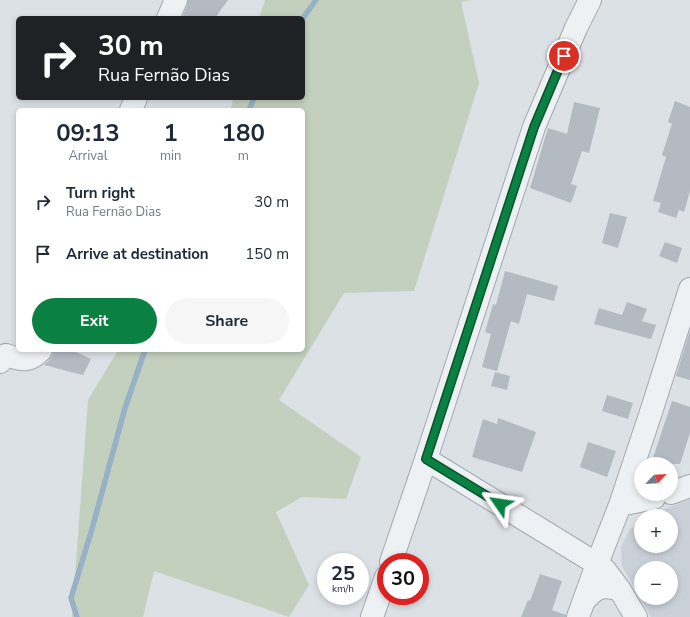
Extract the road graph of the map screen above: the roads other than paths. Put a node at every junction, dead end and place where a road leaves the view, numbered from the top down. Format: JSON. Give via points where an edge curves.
{"nodes":[{"id":1,"x":176,"y":0,"type":"edge"},
{"id":2,"x":590,"y":0,"type":"edge"},
{"id":3,"x":169,"y":16,"type":"edge"},
{"id":4,"x":690,"y":289,"type":"edge"},
{"id":5,"x":39,"y":352,"type":"edge"},
{"id":6,"x":2,"y":356,"type":"edge"},
{"id":7,"x":651,"y":457,"type":"edge"},
{"id":8,"x":426,"y":459,"type":"junction"},
{"id":9,"x":690,"y":486,"type":"edge"},
{"id":10,"x":678,"y":488,"type":"edge"},
{"id":11,"x":634,"y":499,"type":"edge"},
{"id":12,"x":634,"y":499,"type":"edge"},
{"id":13,"x":620,"y":505,"type":"junction"},
{"id":14,"x":394,"y":553,"type":"edge"},
{"id":15,"x":597,"y":564,"type":"junction"},
{"id":16,"x":620,"y":590,"type":"junction"},
{"id":17,"x":377,"y":603,"type":"edge"},
{"id":18,"x":581,"y":609,"type":"edge"},
{"id":19,"x":372,"y":617,"type":"edge"},
{"id":20,"x":636,"y":617,"type":"edge"}],
"edges":[{"from":1,"to":3,"type":"street"},
{"from":2,"to":8,"type":"street","via":[[534,127]]},
{"from":4,"to":7,"type":"street","via":[[652,409]]},
{"from":5,"to":6,"type":"street","via":[[26,360]]},
{"from":8,"to":14,"type":"street"},
{"from":8,"to":15,"type":"street"},
{"from":9,"to":10,"type":"street"},
{"from":11,"to":13,"type":"street"},
{"from":12,"to":13,"type":"street"},
{"from":13,"to":15,"type":"street"},
{"from":15,"to":16,"type":"street","via":[[605,570]]},
{"from":15,"to":18,"type":"street"},
{"from":16,"to":18,"type":"street","via":[[605,587],[597,589],[591,592]]},
{"from":16,"to":20,"type":"street"},
{"from":17,"to":19,"type":"street"}]}
